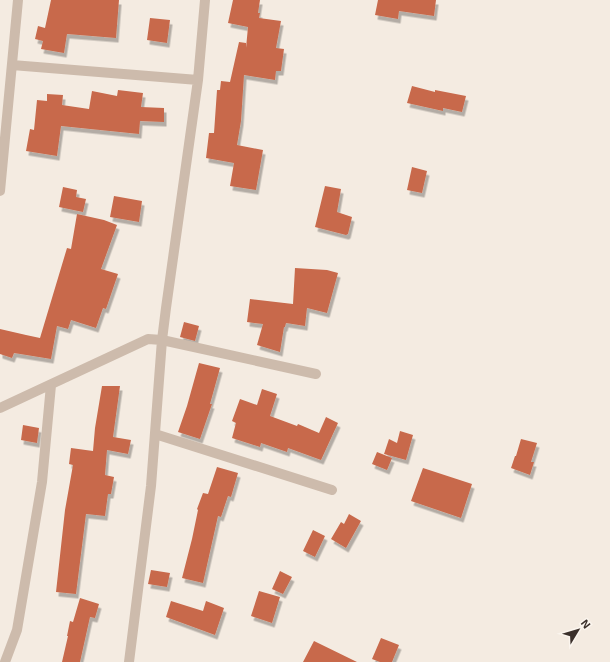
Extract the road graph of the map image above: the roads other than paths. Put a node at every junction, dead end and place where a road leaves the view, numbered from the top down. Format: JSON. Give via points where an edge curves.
{"nodes":[{"id":1,"x":18,"y":0,"type":"edge"},
{"id":2,"x":205,"y":0,"type":"edge"},
{"id":3,"x":12,"y":65,"type":"junction"},
{"id":4,"x":198,"y":80,"type":"junction"},
{"id":5,"x":0,"y":191,"type":"edge"},
{"id":6,"x":162,"y":340,"type":"junction"},
{"id":7,"x":316,"y":374,"type":"dead end"},
{"id":8,"x":51,"y":385,"type":"junction"},
{"id":9,"x":0,"y":408,"type":"edge"},
{"id":10,"x":155,"y":434,"type":"junction"},
{"id":11,"x":332,"y":490,"type":"dead end"},
{"id":12,"x":5,"y":662,"type":"edge"},
{"id":13,"x":129,"y":662,"type":"edge"}],
"edges":[{"from":1,"to":3,"type":"street"},
{"from":2,"to":4,"type":"street"},
{"from":3,"to":4,"type":"street"},
{"from":3,"to":5,"type":"street"},
{"from":4,"to":6,"type":"street"},
{"from":6,"to":7,"type":"street"},
{"from":6,"to":8,"type":"street","via":[[148,339]]},
{"from":6,"to":10,"type":"street"},
{"from":8,"to":9,"type":"street"},
{"from":8,"to":12,"type":"street","via":[[42,482],[18,630]]},
{"from":10,"to":11,"type":"street"},
{"from":10,"to":13,"type":"street"}]}
